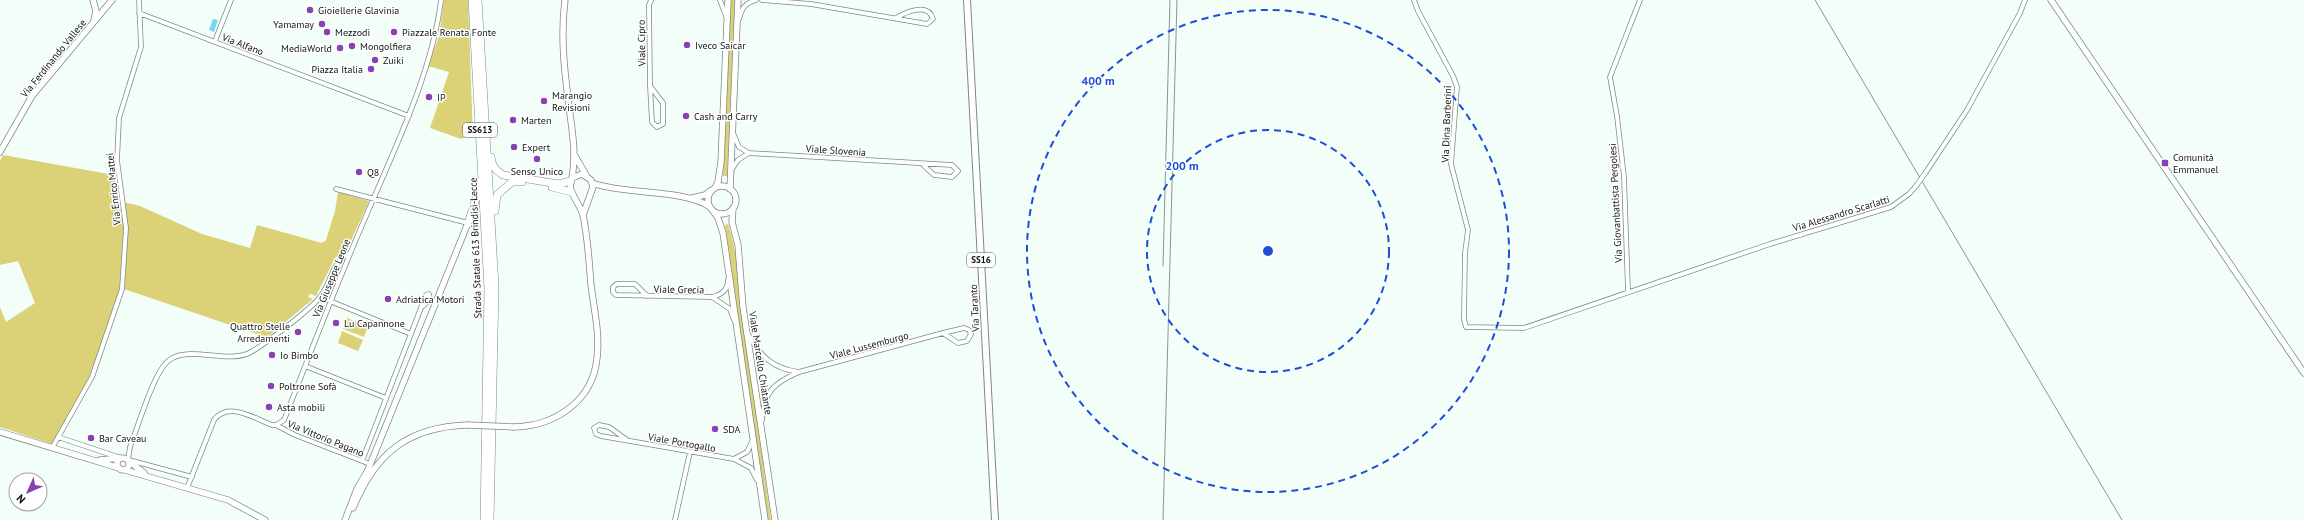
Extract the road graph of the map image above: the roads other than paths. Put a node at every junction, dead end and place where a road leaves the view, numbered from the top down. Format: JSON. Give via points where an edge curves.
{"nodes":[{"id":1,"x":94,"y":0,"type":"edge"},
{"id":2,"x":104,"y":0,"type":"edge"},
{"id":3,"x":112,"y":0,"type":"edge"},
{"id":4,"x":139,"y":0,"type":"edge"},
{"id":5,"x":231,"y":0,"type":"edge"},
{"id":6,"x":441,"y":0,"type":"edge"},
{"id":7,"x":472,"y":0,"type":"edge"},
{"id":8,"x":478,"y":0,"type":"edge"},
{"id":9,"x":565,"y":0,"type":"edge"},
{"id":10,"x":651,"y":0,"type":"edge"},
{"id":11,"x":720,"y":0,"type":"edge"},
{"id":12,"x":728,"y":0,"type":"edge"},
{"id":13,"x":738,"y":0,"type":"edge"},
{"id":14,"x":756,"y":0,"type":"edge"},
{"id":15,"x":762,"y":0,"type":"edge"},
{"id":16,"x":967,"y":0,"type":"edge"},
{"id":17,"x":1414,"y":0,"type":"edge"},
{"id":18,"x":1640,"y":0,"type":"edge"},
{"id":19,"x":2025,"y":0,"type":"edge"},
{"id":20,"x":2051,"y":0,"type":"edge"},
{"id":21,"x":107,"y":6,"type":"junction"},
{"id":22,"x":139,"y":12,"type":"junction"},
{"id":23,"x":896,"y":18,"type":"junction"},
{"id":24,"x":727,"y":20,"type":"junction"},
{"id":25,"x":92,"y":24,"type":"junction"},
{"id":26,"x":737,"y":25,"type":"junction"},
{"id":27,"x":215,"y":41,"type":"junction"},
{"id":28,"x":650,"y":86,"type":"junction"},
{"id":29,"x":485,"y":100,"type":"junction"},
{"id":30,"x":409,"y":116,"type":"junction"},
{"id":31,"x":480,"y":128,"type":"junction"},
{"id":32,"x":732,"y":129,"type":"junction"},
{"id":33,"x":0,"y":152,"type":"edge"},
{"id":34,"x":749,"y":153,"type":"junction"},
{"id":35,"x":575,"y":156,"type":"junction"},
{"id":36,"x":922,"y":164,"type":"junction"},
{"id":37,"x":730,"y":171,"type":"junction"},
{"id":38,"x":586,"y":175,"type":"junction"},
{"id":39,"x":571,"y":180,"type":"junction"},
{"id":40,"x":592,"y":183,"type":"junction"},
{"id":41,"x":607,"y":188,"type":"junction"},
{"id":42,"x":336,"y":189,"type":"dead end"},
{"id":43,"x":730,"y":189,"type":"junction"},
{"id":44,"x":712,"y":190,"type":"junction"},
{"id":45,"x":591,"y":192,"type":"junction"},
{"id":46,"x":572,"y":193,"type":"junction"},
{"id":47,"x":688,"y":198,"type":"junction"},
{"id":48,"x":373,"y":199,"type":"junction"},
{"id":49,"x":733,"y":208,"type":"junction"},
{"id":50,"x":711,"y":209,"type":"junction"},
{"id":51,"x":583,"y":215,"type":"junction"},
{"id":52,"x":468,"y":223,"type":"junction"},
{"id":53,"x":350,"y":253,"type":"junction"},
{"id":54,"x":493,"y":255,"type":"junction"},
{"id":55,"x":727,"y":258,"type":"junction"},
{"id":56,"x":1628,"y":291,"type":"junction"},
{"id":57,"x":647,"y":296,"type":"junction"},
{"id":58,"x":320,"y":297,"type":"junction"},
{"id":59,"x":712,"y":297,"type":"junction"},
{"id":60,"x":331,"y":302,"type":"junction"},
{"id":61,"x":423,"y":306,"type":"dead end"},
{"id":62,"x":737,"y":325,"type":"junction"},
{"id":63,"x":747,"y":333,"type":"junction"},
{"id":64,"x":943,"y":333,"type":"junction"},
{"id":65,"x":411,"y":334,"type":"junction"},
{"id":66,"x":305,"y":366,"type":"junction"},
{"id":67,"x":799,"y":372,"type":"junction"},
{"id":68,"x":2304,"y":373,"type":"edge"},
{"id":69,"x":386,"y":398,"type":"junction"},
{"id":70,"x":276,"y":425,"type":"junction"},
{"id":71,"x":762,"y":426,"type":"junction"},
{"id":72,"x":0,"y":432,"type":"edge"},
{"id":73,"x":58,"y":437,"type":"junction"},
{"id":74,"x":753,"y":439,"type":"junction"},
{"id":75,"x":627,"y":440,"type":"junction"},
{"id":76,"x":52,"y":448,"type":"junction"},
{"id":77,"x":690,"y":452,"type":"junction"},
{"id":78,"x":125,"y":459,"type":"junction"},
{"id":79,"x":734,"y":459,"type":"junction"},
{"id":80,"x":92,"y":460,"type":"junction"},
{"id":81,"x":362,"y":461,"type":"junction"},
{"id":82,"x":370,"y":464,"type":"junction"},
{"id":83,"x":119,"y":468,"type":"junction"},
{"id":84,"x":125,"y":470,"type":"junction"},
{"id":85,"x":192,"y":477,"type":"junction"},
{"id":86,"x":153,"y":478,"type":"junction"},
{"id":87,"x":760,"y":487,"type":"junction"},
{"id":88,"x":187,"y":488,"type":"junction"},
{"id":89,"x":265,"y":520,"type":"edge"},
{"id":90,"x":345,"y":520,"type":"edge"},
{"id":91,"x":349,"y":520,"type":"edge"},
{"id":92,"x":484,"y":520,"type":"edge"},
{"id":93,"x":490,"y":520,"type":"edge"},
{"id":94,"x":675,"y":520,"type":"edge"},
{"id":95,"x":765,"y":520,"type":"edge"},
{"id":96,"x":775,"y":520,"type":"edge"},
{"id":97,"x":995,"y":520,"type":"edge"}],
"edges":[{"from":1,"to":21,"type":"street","via":[[102,6]]},
{"from":1,"to":25,"type":"street","via":[[96,11]]},
{"from":2,"to":21,"type":"street"},
{"from":3,"to":21,"type":"street","name":"Via Ferdinando Vallese"},
{"from":4,"to":22,"type":"street","name":"Via Enrico Mattei"},
{"from":5,"to":27,"type":"street"},
{"from":6,"to":30,"type":"street","name":"Via Giuseppe Leone","via":[[434,38]]},
{"from":7,"to":31,"type":"highway","name":"Strada Statale 613 Brindisi-Lecce","number":"SS613"},
{"from":8,"to":29,"type":"highway","name":"Strada Statale 613 Brindisi-Lecce","number":"SS613"},
{"from":9,"to":35,"type":"street","via":[[563,55]]},
{"from":10,"to":28,"type":"street","name":"Viale Cipro"},
{"from":11,"to":24,"type":"street"},
{"from":12,"to":24,"type":"street","name":"Viale Marcello Chiatante"},
{"from":13,"to":26,"type":"street","name":"Viale Marcello Chiatante"},
{"from":14,"to":26,"type":"street","via":[[748,2],[744,7]]},
{"from":15,"to":23,"type":"street","via":[[811,4]]},
{"from":16,"to":97,"type":"main road","name":"Via Taranto","number":"SS16"},
{"from":17,"to":56,"type":"street","name":"Via Dina Barberini","via":[[1457,87],[1451,164],[1468,230],[1465,254],[1466,327],[1524,328]]},
{"from":18,"to":56,"type":"street","name":"Via Giovanbattista Pergolesi","via":[[1610,77],[1624,177]]},
{"from":19,"to":56,"type":"street","name":"Via Alessandro Scarlatti","bridge":true,"via":[[1967,110],[1909,194],[1891,207]]},
{"from":20,"to":68,"type":"street"},
{"from":21,"to":25,"type":"street","name":"Via Ferdinando Vallese"},
{"from":22,"to":27,"type":"street","name":"Via Alfano"},
{"from":22,"to":73,"type":"street","name":"Via Enrico Mattei","via":[[141,47],[119,118],[117,160],[126,228],[122,288],[92,377]]},
{"from":23,"to":23,"type":"street","via":[[927,24],[933,19],[927,12],[912,9]]},
{"from":24,"to":44,"type":"street","name":"Viale Marcello Chiatante","via":[[721,162],[718,182]]},
{"from":25,"to":33,"type":"street","name":"Via Ferdinando Vallese","via":[[32,96]]},
{"from":26,"to":32,"type":"street","name":"Viale Marcello Chiatante"},
{"from":27,"to":30,"type":"street","name":"Via Alfano"},
{"from":28,"to":28,"type":"street","name":"Viale Cipro","via":[[652,122],[657,127],[663,124],[662,104]]},
{"from":29,"to":39,"type":"highway","via":[[489,113],[492,164],[497,171],[513,177],[558,184]]},
{"from":29,"to":54,"type":"highway","name":"Strada Statale 613 Brindisi-Lecce","number":"SS613"},
{"from":30,"to":48,"type":"street","name":"Via Giuseppe Leone"},
{"from":31,"to":52,"type":"highway","via":[[477,135],[479,190]]},
{"from":31,"to":92,"type":"highway","name":"Strada Statale 613 Brindisi-Lecce","number":"SS613","via":[[488,288]]},
{"from":32,"to":34,"type":"street","via":[[739,147]]},
{"from":32,"to":37,"type":"street","name":"Viale Marcello Chiatante"},
{"from":34,"to":36,"type":"street","name":"Viale Slovenia"},
{"from":34,"to":37,"type":"street","via":[[738,160]]},
{"from":35,"to":38,"type":"street"},
{"from":35,"to":39,"type":"street"},
{"from":36,"to":36,"type":"street","name":"Viale Slovenia","via":[[934,175],[952,177],[958,171],[952,165]]},
{"from":37,"to":43,"type":"street","name":"Viale Marcello Chiatante"},
{"from":38,"to":39,"type":"street","via":[[578,174]]},
{"from":38,"to":40,"type":"street"},
{"from":39,"to":46,"type":"street"},
{"from":40,"to":41,"type":"street"},
{"from":40,"to":45,"type":"street"},
{"from":41,"to":45,"type":"street"},
{"from":41,"to":47,"type":"street"},
{"from":42,"to":48,"type":"street"},
{"from":43,"to":44,"type":"street","via":[[722,186]]},
{"from":43,"to":49,"type":"street","name":"Viale Marcello Chiatante","via":[[736,200]]},
{"from":44,"to":47,"type":"street","via":[[705,195]]},
{"from":44,"to":50,"type":"street","name":"Viale Marcello Chiatante","via":[[708,199]]},
{"from":45,"to":46,"type":"street","via":[[584,197]]},
{"from":45,"to":51,"type":"street"},
{"from":46,"to":51,"type":"street"},
{"from":46,"to":54,"type":"highway","via":[[524,182],[512,182],[503,189],[497,195],[495,204],[496,241]]},
{"from":47,"to":50,"type":"street"},
{"from":48,"to":52,"type":"street"},
{"from":48,"to":53,"type":"street","name":"Via Giuseppe Leone"},
{"from":49,"to":50,"type":"street","via":[[721,214]]},
{"from":49,"to":63,"type":"street","name":"Viale Marcello Chiatante","via":[[732,222],[738,245]]},
{"from":50,"to":55,"type":"street","name":"Viale Marcello Chiatante","via":[[721,224]]},
{"from":51,"to":91,"type":"street","bridge":true,"via":[[598,335],[595,370],[585,391],[569,409],[537,425],[438,428],[416,434],[396,447],[369,476]]},
{"from":52,"to":82,"type":"street"},
{"from":53,"to":58,"type":"street","via":[[338,261]]},
{"from":53,"to":60,"type":"street","name":"Via Giuseppe Leone"},
{"from":54,"to":93,"type":"highway","name":"Strada Statale 613 Brindisi-Lecce","number":"SS613","via":[[495,287]]},
{"from":55,"to":59,"type":"street","name":"Viale Grecia","via":[[726,289],[718,296]]},
{"from":55,"to":62,"type":"street","name":"Viale Marcello Chiatante"},
{"from":57,"to":57,"type":"street","name":"Viale Grecia","via":[[635,284],[617,284],[613,287],[616,295]]},
{"from":57,"to":59,"type":"street","name":"Viale Grecia"},
{"from":58,"to":60,"type":"street"},
{"from":58,"to":78,"type":"street","via":[[250,352],[235,356],[182,355],[168,361],[158,375]]},
{"from":59,"to":62,"type":"street","name":"Viale Grecia","via":[[730,309]]},
{"from":60,"to":65,"type":"street"},
{"from":60,"to":66,"type":"street","name":"Via Giuseppe Leone"},
{"from":61,"to":65,"type":"street"},
{"from":62,"to":74,"type":"street","name":"Viale Marcello Chiatante"},
{"from":63,"to":67,"type":"street","via":[[758,351],[771,364]]},
{"from":63,"to":71,"type":"street","name":"Viale Marcello Chiatante"},
{"from":64,"to":64,"type":"street","name":"Viale Lussemburgo","via":[[958,343],[967,341],[971,334],[964,328]]},
{"from":64,"to":67,"type":"street","name":"Viale Lussemburgo"},
{"from":65,"to":69,"type":"street"},
{"from":66,"to":69,"type":"street"},
{"from":66,"to":70,"type":"street","name":"Via Giuseppe Leone","via":[[284,420]]},
{"from":67,"to":71,"type":"street","name":"Viale Lussemburgo","via":[[774,386],[763,406]]},
{"from":69,"to":81,"type":"street"},
{"from":70,"to":81,"type":"street","name":"Via Vittorio Pagano"},
{"from":70,"to":85,"type":"street","via":[[233,410],[220,413],[214,420]]},
{"from":71,"to":96,"type":"street","name":"Viale Marcello Chiatante"},
{"from":72,"to":76,"type":"street"},
{"from":73,"to":76,"type":"street","name":"Via Enrico Mattei"},
{"from":73,"to":78,"type":"street"},
{"from":74,"to":79,"type":"street","via":[[747,452]]},
{"from":74,"to":87,"type":"street","name":"Viale Marcello Chiatante"},
{"from":75,"to":75,"type":"street","name":"Viale Portogallo","via":[[609,427],[599,425],[594,428],[600,436]]},
{"from":75,"to":77,"type":"street","name":"Viale Portogallo"},
{"from":76,"to":80,"type":"street"},
{"from":77,"to":79,"type":"street","name":"Viale Portogallo"},
{"from":77,"to":94,"type":"street"},
{"from":78,"to":80,"type":"street"},
{"from":78,"to":83,"type":"street","via":[[117,463]]},
{"from":78,"to":84,"type":"street","via":[[129,467]]},
{"from":78,"to":85,"type":"street"},
{"from":78,"to":86,"type":"street"},
{"from":79,"to":87,"type":"street","name":"Viale Portogallo","via":[[751,468]]},
{"from":80,"to":83,"type":"street"},
{"from":81,"to":82,"type":"street","name":"Via Vittorio Pagano"},
{"from":82,"to":90,"type":"street"},
{"from":83,"to":84,"type":"street"},
{"from":84,"to":86,"type":"street"},
{"from":85,"to":88,"type":"street"},
{"from":86,"to":88,"type":"street"},
{"from":87,"to":95,"type":"street","name":"Viale Marcello Chiatante"},
{"from":88,"to":89,"type":"street","via":[[228,500]]}]}
